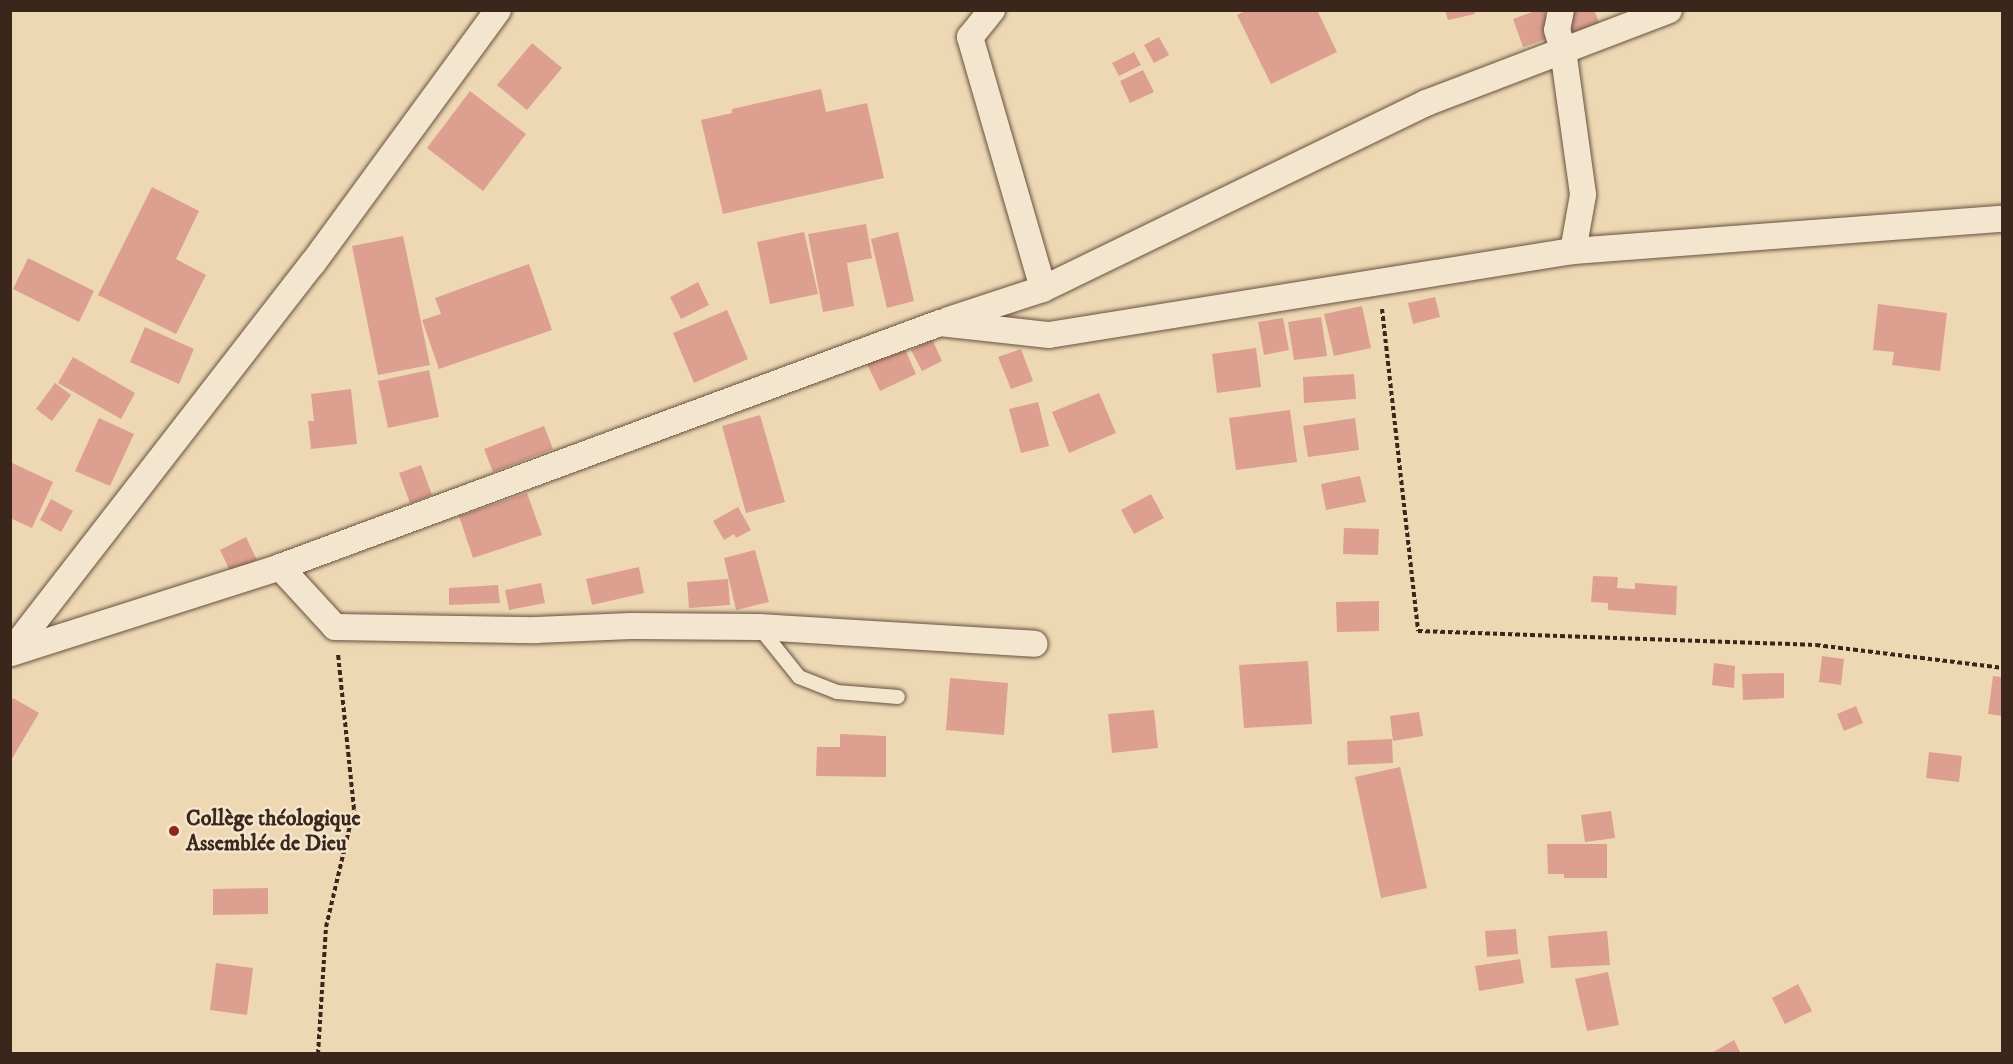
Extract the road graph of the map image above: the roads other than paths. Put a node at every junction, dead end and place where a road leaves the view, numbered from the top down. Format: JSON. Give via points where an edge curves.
{"nodes":[{"id":1,"x":498,"y":10,"type":"edge"},
{"id":2,"x":992,"y":10,"type":"edge"},
{"id":3,"x":1561,"y":10,"type":"edge"},
{"id":4,"x":1669,"y":10,"type":"edge"},
{"id":5,"x":1563,"y":50,"type":"junction"},
{"id":6,"x":2002,"y":219,"type":"edge"},
{"id":7,"x":1573,"y":251,"type":"junction"},
{"id":8,"x":1043,"y":289,"type":"junction"},
{"id":9,"x":940,"y":323,"type":"junction"},
{"id":10,"x":280,"y":567,"type":"junction"},
{"id":11,"x":759,"y":627,"type":"junction"},
{"id":12,"x":1034,"y":644,"type":"dead end"},
{"id":13,"x":11,"y":653,"type":"edge"},
{"id":14,"x":898,"y":697,"type":"dead end"}],
"edges":[{"from":1,"to":13,"type":"street","via":[[313,263]]},
{"from":2,"to":8,"type":"street","via":[[970,36]]},
{"from":3,"to":5,"type":"street","via":[[1557,30]]},
{"from":4,"to":5,"type":"street"},
{"from":5,"to":7,"type":"street","via":[[1583,195]]},
{"from":5,"to":8,"type":"street","via":[[1426,103]]},
{"from":6,"to":7,"type":"street"},
{"from":7,"to":9,"type":"street","via":[[1049,335]]},
{"from":8,"to":9,"type":"street"},
{"from":9,"to":10,"type":"street"},
{"from":10,"to":11,"type":"street","via":[[335,627]]},
{"from":10,"to":13,"type":"street"},
{"from":11,"to":12,"type":"street"},
{"from":11,"to":14,"type":"lane","via":[[800,677],[837,692]]}]}
